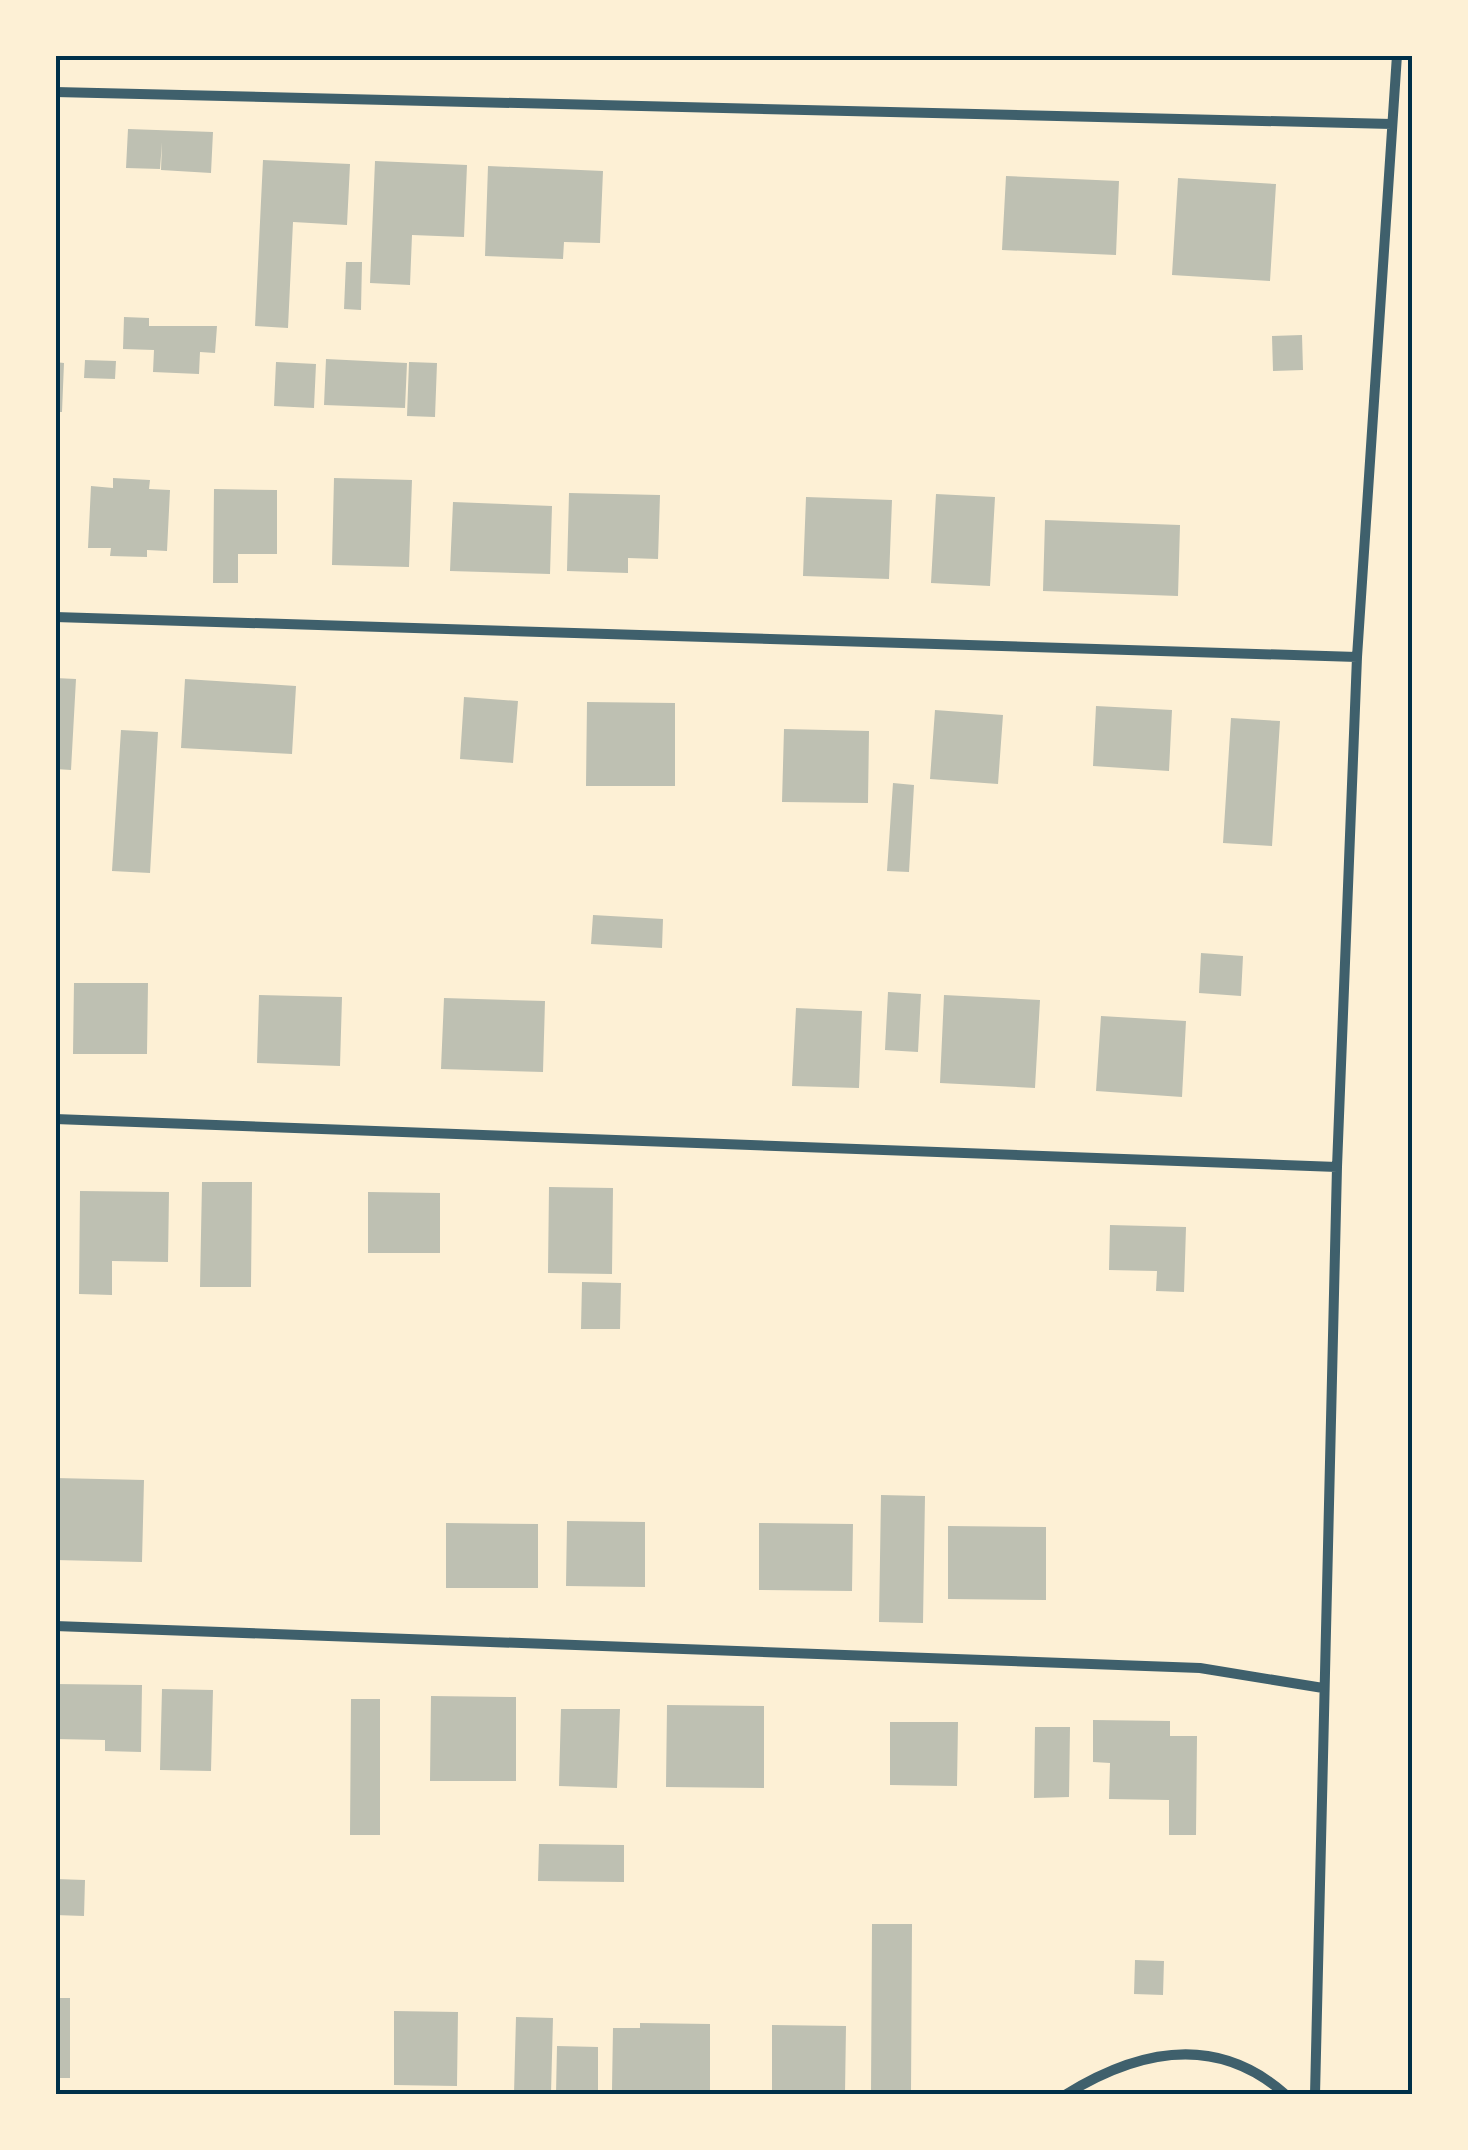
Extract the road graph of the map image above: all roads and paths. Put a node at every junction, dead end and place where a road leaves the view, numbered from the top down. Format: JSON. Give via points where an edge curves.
{"nodes":[{"id":1,"x":1397,"y":55,"type":"edge"},
{"id":2,"x":55,"y":92,"type":"edge"},
{"id":3,"x":1392,"y":124,"type":"junction"},
{"id":4,"x":55,"y":616,"type":"edge"},
{"id":5,"x":1356,"y":657,"type":"junction"},
{"id":6,"x":55,"y":1119,"type":"edge"},
{"id":7,"x":1337,"y":1167,"type":"junction"},
{"id":8,"x":55,"y":1626,"type":"edge"},
{"id":9,"x":1323,"y":1688,"type":"junction"},
{"id":10,"x":1065,"y":2095,"type":"edge"},
{"id":11,"x":1286,"y":2095,"type":"edge"},
{"id":12,"x":1315,"y":2095,"type":"edge"}],
"edges":[{"from":1,"to":3,"type":"street"},
{"from":2,"to":3,"type":"street"},
{"from":3,"to":5,"type":"street"},
{"from":4,"to":5,"type":"street"},
{"from":5,"to":7,"type":"street"},
{"from":6,"to":7,"type":"street"},
{"from":7,"to":9,"type":"street"},
{"from":8,"to":9,"type":"street","via":[[1200,1668]]},
{"from":9,"to":12,"type":"street"},
{"from":10,"to":11,"type":"street","via":[[1168,2053],[1210,2054],[1248,2066]]}]}
